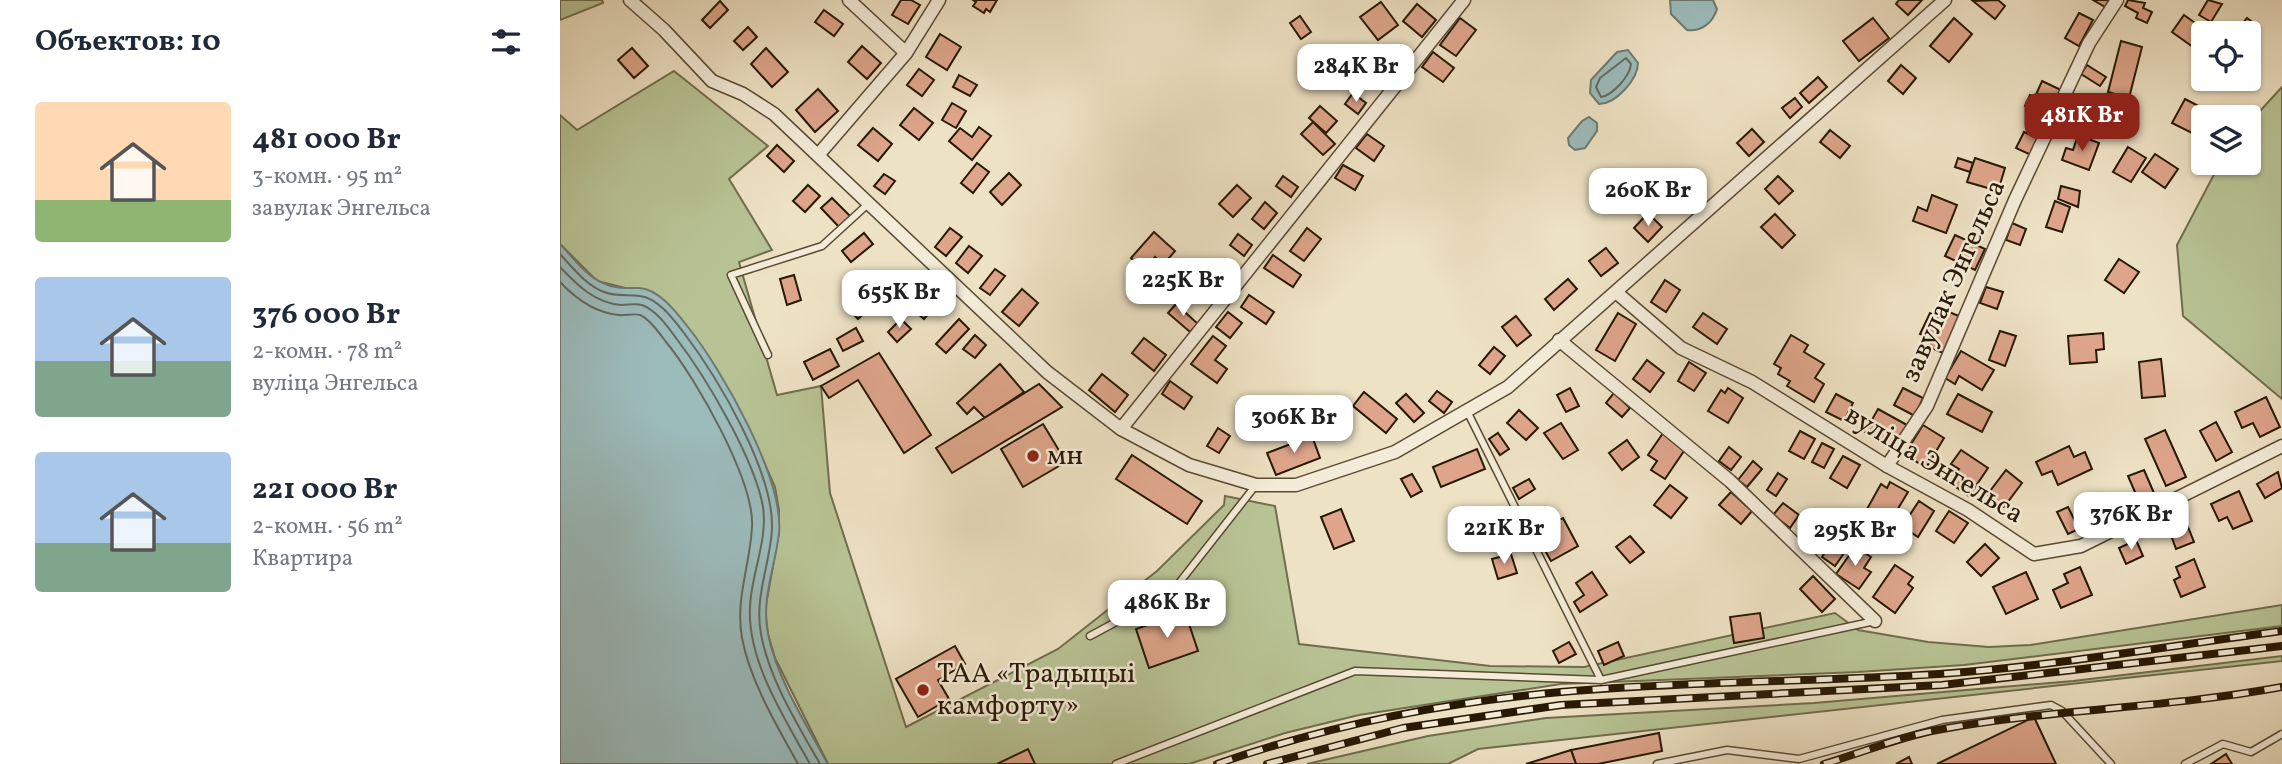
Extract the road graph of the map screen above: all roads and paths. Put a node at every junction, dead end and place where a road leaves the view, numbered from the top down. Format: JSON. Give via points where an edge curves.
{"nodes":[{"id":1,"x":630,"y":0,"type":"edge"},
{"id":2,"x":849,"y":0,"type":"edge"},
{"id":3,"x":939,"y":0,"type":"edge"},
{"id":4,"x":1464,"y":0,"type":"edge"},
{"id":5,"x":1945,"y":0,"type":"edge"},
{"id":6,"x":2118,"y":0,"type":"edge"},
{"id":7,"x":906,"y":53,"type":"junction"},
{"id":8,"x":819,"y":154,"type":"junction"},
{"id":9,"x":868,"y":204,"type":"junction"},
{"id":10,"x":1617,"y":293,"type":"junction"},
{"id":11,"x":1559,"y":340,"type":"junction"},
{"id":12,"x":768,"y":355,"type":"dead end"},
{"id":13,"x":1467,"y":411,"type":"junction"},
{"id":14,"x":1121,"y":429,"type":"junction"},
{"id":15,"x":2282,"y":446,"type":"edge"},
{"id":16,"x":1887,"y":466,"type":"junction"},
{"id":17,"x":1256,"y":485,"type":"junction"},
{"id":18,"x":1875,"y":621,"type":"joint"},
{"id":19,"x":1090,"y":636,"type":"dead end"},
{"id":20,"x":1601,"y":680,"type":"junction"},
{"id":21,"x":2282,"y":734,"type":"edge"},
{"id":22,"x":1116,"y":764,"type":"edge"},
{"id":23,"x":1657,"y":764,"type":"edge"},
{"id":24,"x":2109,"y":764,"type":"edge"},
{"id":25,"x":2185,"y":764,"type":"edge"}],
"edges":[{"from":1,"to":8,"type":"street","via":[[712,81],[774,114]]},
{"from":2,"to":7,"type":"street"},
{"from":3,"to":7,"type":"street"},
{"from":4,"to":14,"type":"street"},
{"from":5,"to":10,"type":"street"},
{"from":6,"to":16,"type":"street","name":"завулак Энгельса","via":[[2089,43],[2015,200],[1927,406]]},
{"from":7,"to":8,"type":"street"},
{"from":8,"to":9,"type":"street"},
{"from":9,"to":12,"type":"lane","via":[[822,246],[731,275]]},
{"from":9,"to":14,"type":"street","via":[[1047,372]]},
{"from":10,"to":11,"type":"street"},
{"from":10,"to":16,"type":"street","name":"вуліца Энгельса","via":[[1681,348],[1752,382]]},
{"from":11,"to":13,"type":"street","via":[[1508,387]]},
{"from":11,"to":18,"type":"street","via":[[1730,481]]},
{"from":13,"to":17,"type":"street","via":[[1395,452],[1350,469],[1296,485]]},
{"from":13,"to":20,"type":"lane"},
{"from":14,"to":17,"type":"street","via":[[1189,465]]},
{"from":15,"to":16,"type":"street","name":"вуліца Энгельса","via":[[2081,546],[2034,554],[1968,510]]},
{"from":17,"to":19,"type":"lane","via":[[1172,592]]},
{"from":18,"to":20,"type":"lane"},
{"from":20,"to":22,"type":"lane","via":[[1355,671]]},
{"from":21,"to":25,"type":"lane","via":[[2251,752],[2223,744]]},
{"from":23,"to":24,"type":"lane","via":[[1727,751],[1799,759],[1942,720],[2050,705],[2062,711]]}]}
